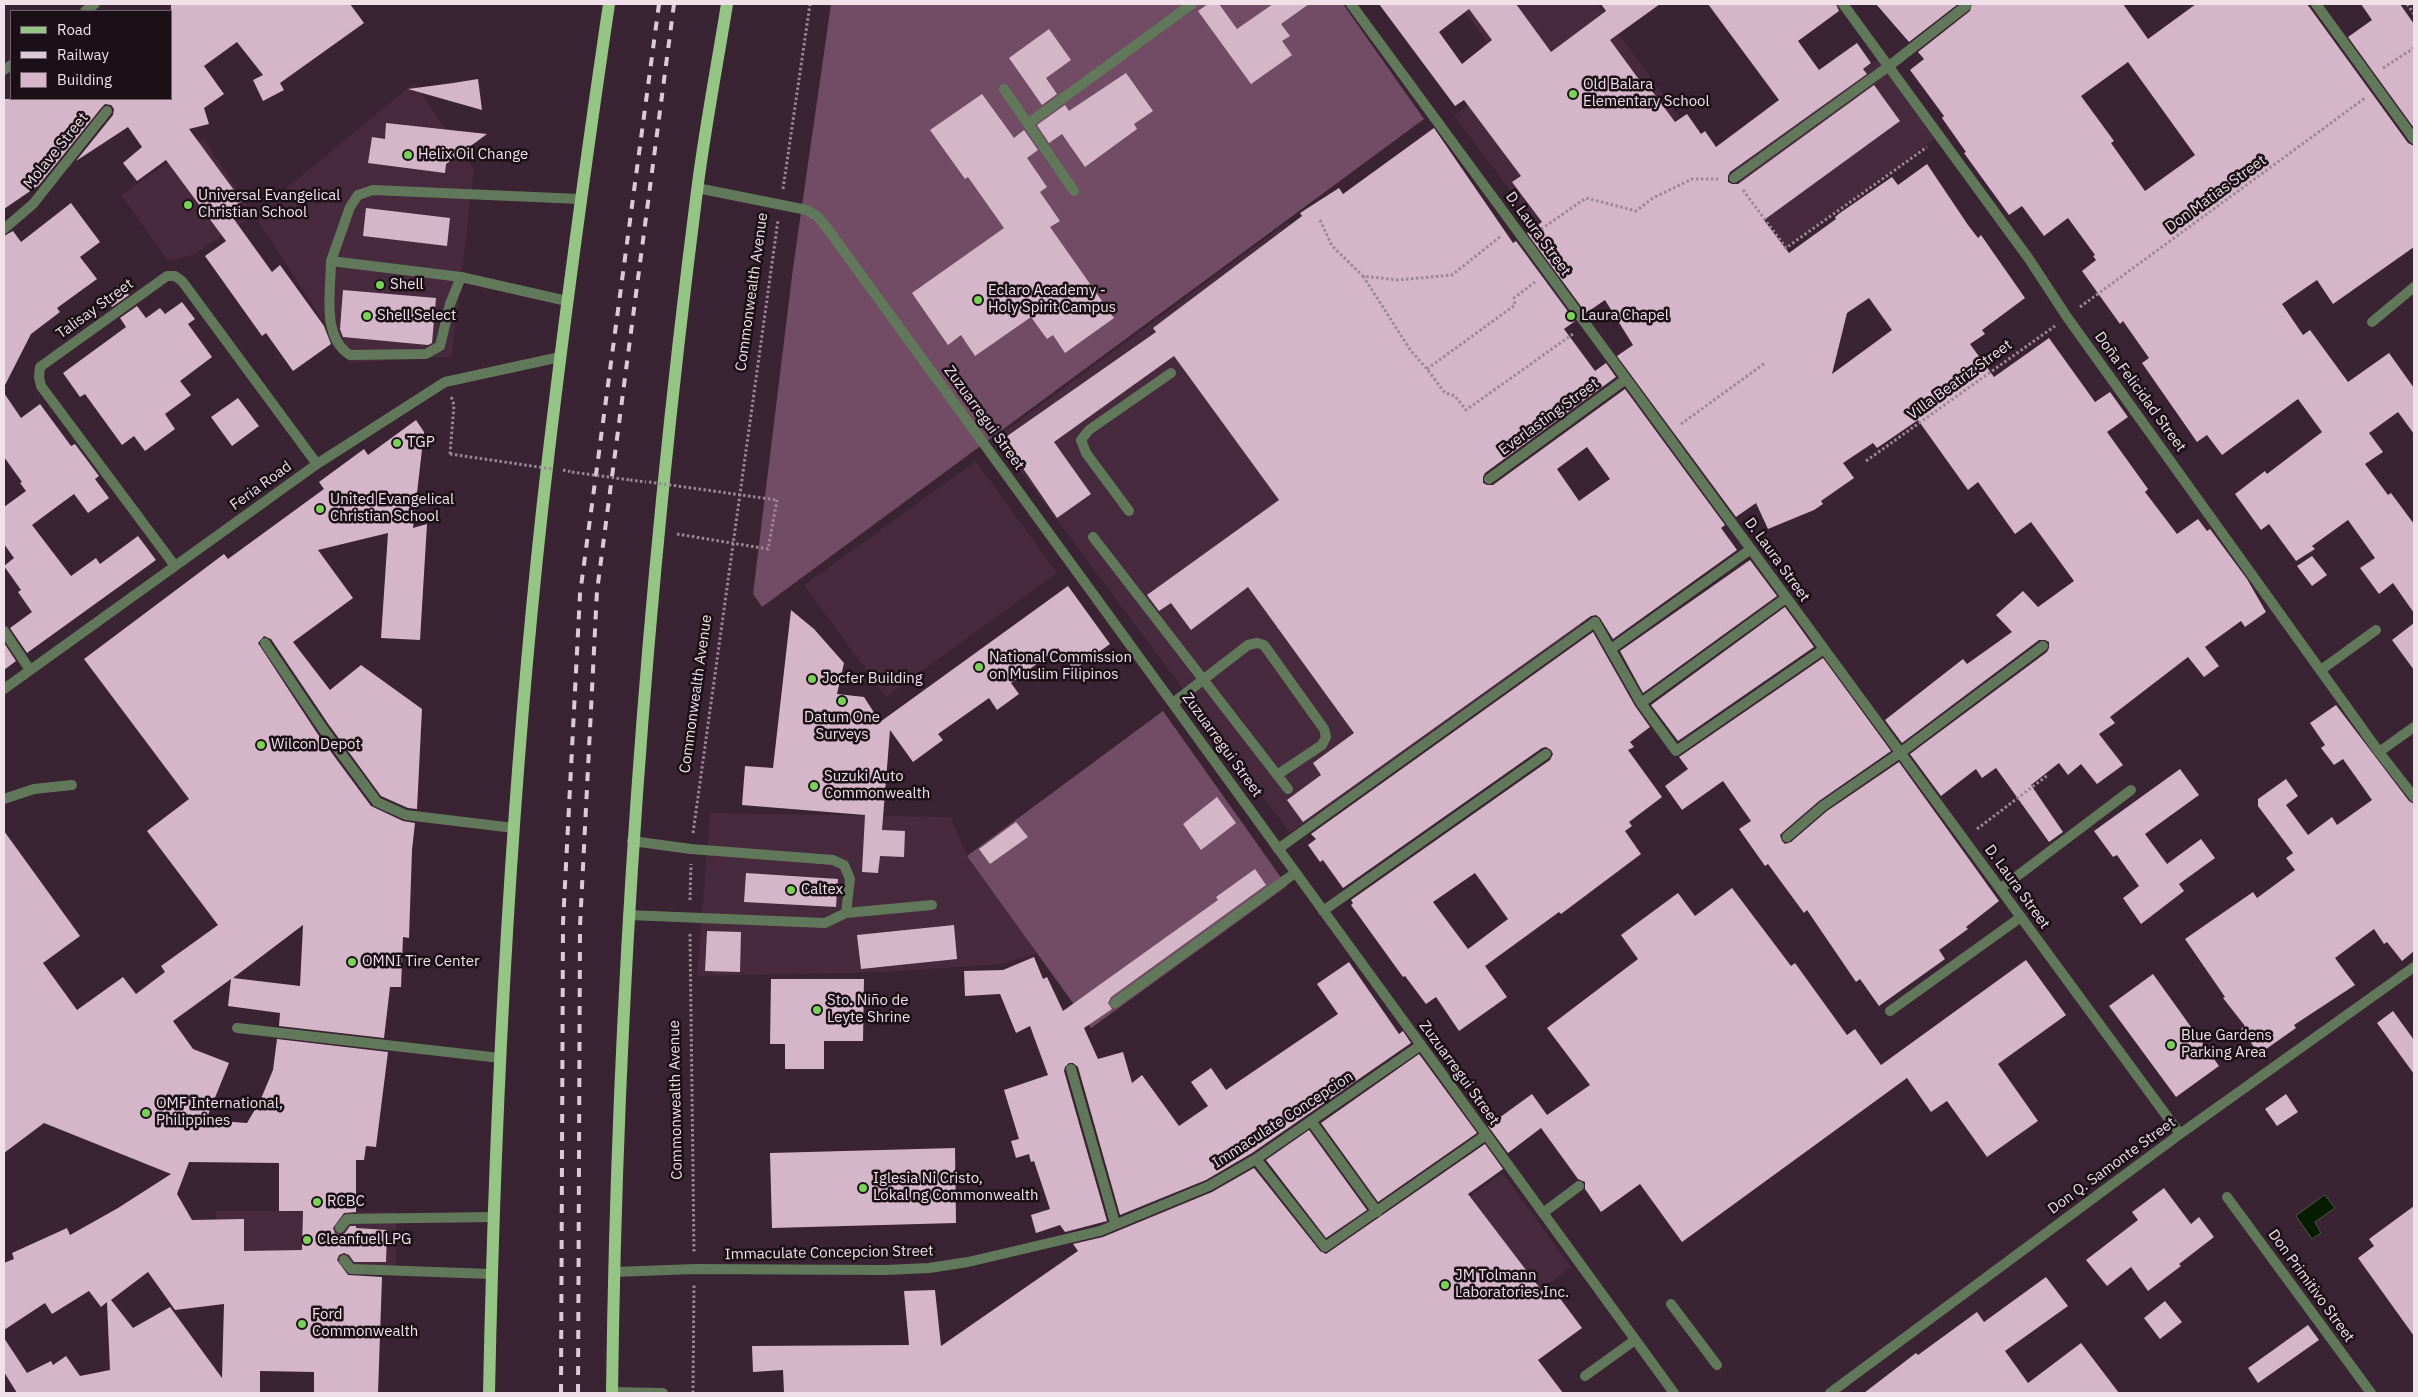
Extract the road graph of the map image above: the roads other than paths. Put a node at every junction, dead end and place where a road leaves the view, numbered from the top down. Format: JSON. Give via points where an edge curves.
{"nodes":[{"id":1,"x":609,"y":4,"type":"edge"},
{"id":2,"x":727,"y":4,"type":"edge"},
{"id":3,"x":1192,"y":4,"type":"edge"},
{"id":4,"x":1351,"y":4,"type":"edge"},
{"id":5,"x":1843,"y":4,"type":"edge"},
{"id":6,"x":2316,"y":4,"type":"edge"},
{"id":7,"x":1966,"y":6,"type":"dead end"},
{"id":8,"x":1888,"y":66,"type":"junction"},
{"id":9,"x":1004,"y":89,"type":"dead end"},
{"id":10,"x":107,"y":111,"type":"dead end"},
{"id":11,"x":1028,"y":123,"type":"junction"},
{"id":12,"x":2414,"y":139,"type":"edge"},
{"id":13,"x":1734,"y":178,"type":"road end"},
{"id":14,"x":697,"y":188,"type":"junction"},
{"id":15,"x":1074,"y":191,"type":"dead end"},
{"id":16,"x":580,"y":199,"type":"junction"},
{"id":17,"x":4,"y":229,"type":"edge"},
{"id":18,"x":331,"y":261,"type":"junction"},
{"id":19,"x":461,"y":277,"type":"junction"},
{"id":20,"x":2414,"y":287,"type":"edge"},
{"id":21,"x":567,"y":301,"type":"junction"},
{"id":22,"x":2372,"y":322,"type":"dead end"},
{"id":23,"x":560,"y":357,"type":"junction"},
{"id":24,"x":1171,"y":373,"type":"dead end"},
{"id":25,"x":1626,"y":378,"type":"junction"},
{"id":26,"x":317,"y":464,"type":"junction"},
{"id":27,"x":1489,"y":480,"type":"dead end"},
{"id":28,"x":1129,"y":511,"type":"dead end"},
{"id":29,"x":1092,"y":537,"type":"dead end"},
{"id":30,"x":1750,"y":549,"type":"junction"},
{"id":31,"x":175,"y":566,"type":"junction"},
{"id":32,"x":1786,"y":598,"type":"junction"},
{"id":33,"x":2376,"y":630,"type":"dead end"},
{"id":34,"x":4,"y":631,"type":"edge"},
{"id":35,"x":265,"y":643,"type":"dead end"},
{"id":36,"x":2043,"y":646,"type":"dead end"},
{"id":37,"x":1611,"y":649,"type":"junction"},
{"id":38,"x":1824,"y":649,"type":"junction"},
{"id":39,"x":30,"y":670,"type":"junction"},
{"id":40,"x":2321,"y":670,"type":"junction"},
{"id":41,"x":1204,"y":681,"type":"junction"},
{"id":42,"x":4,"y":689,"type":"edge"},
{"id":43,"x":1173,"y":703,"type":"junction"},
{"id":44,"x":1641,"y":704,"type":"junction"},
{"id":45,"x":2414,"y":727,"type":"edge"},
{"id":46,"x":2379,"y":752,"type":"junction"},
{"id":47,"x":1900,"y":753,"type":"junction"},
{"id":48,"x":1546,"y":754,"type":"dead end"},
{"id":49,"x":1277,"y":775,"type":"junction"},
{"id":50,"x":72,"y":785,"type":"dead end"},
{"id":51,"x":1288,"y":789,"type":"dead end"},
{"id":52,"x":2131,"y":790,"type":"dead end"},
{"id":53,"x":2414,"y":797,"type":"edge"},
{"id":54,"x":4,"y":799,"type":"edge"},
{"id":55,"x":514,"y":828,"type":"junction"},
{"id":56,"x":1787,"y":837,"type":"dead end"},
{"id":57,"x":632,"y":841,"type":"junction"},
{"id":58,"x":1278,"y":849,"type":"junction"},
{"id":59,"x":1295,"y":873,"type":"junction"},
{"id":60,"x":2000,"y":889,"type":"junction"},
{"id":61,"x":932,"y":905,"type":"dead end"},
{"id":62,"x":1323,"y":911,"type":"junction"},
{"id":63,"x":846,"y":913,"type":"junction"},
{"id":64,"x":628,"y":915,"type":"junction"},
{"id":65,"x":2021,"y":917,"type":"junction"},
{"id":66,"x":2414,"y":967,"type":"edge"},
{"id":67,"x":1114,"y":1004,"type":"dead end"},
{"id":68,"x":1890,"y":1011,"type":"dead end"},
{"id":69,"x":237,"y":1028,"type":"dead end"},
{"id":70,"x":1421,"y":1045,"type":"junction"},
{"id":71,"x":500,"y":1058,"type":"junction"},
{"id":72,"x":1071,"y":1069,"type":"dead end"},
{"id":73,"x":1311,"y":1120,"type":"junction"},
{"id":74,"x":2180,"y":1134,"type":"junction"},
{"id":75,"x":1486,"y":1135,"type":"junction"},
{"id":76,"x":1256,"y":1159,"type":"junction"},
{"id":77,"x":1579,"y":1186,"type":"dead end"},
{"id":78,"x":2227,"y":1197,"type":"dead end"},
{"id":79,"x":1377,"y":1212,"type":"junction"},
{"id":80,"x":1542,"y":1213,"type":"junction"},
{"id":81,"x":493,"y":1217,"type":"junction"},
{"id":82,"x":1116,"y":1223,"type":"junction"},
{"id":83,"x":340,"y":1228,"type":"dead end"},
{"id":84,"x":1100,"y":1231,"type":"joint"},
{"id":85,"x":344,"y":1260,"type":"dead end"},
{"id":86,"x":614,"y":1272,"type":"junction"},
{"id":87,"x":491,"y":1274,"type":"junction"},
{"id":88,"x":1672,"y":1304,"type":"dead end"},
{"id":89,"x":1635,"y":1340,"type":"junction"},
{"id":90,"x":1717,"y":1365,"type":"dead end"},
{"id":91,"x":1585,"y":1376,"type":"dead end"},
{"id":92,"x":612,"y":1392,"type":"edge"},
{"id":93,"x":489,"y":1393,"type":"edge"},
{"id":94,"x":663,"y":1393,"type":"edge"},
{"id":95,"x":1674,"y":1393,"type":"edge"},
{"id":96,"x":1830,"y":1393,"type":"edge"},
{"id":97,"x":2371,"y":1393,"type":"edge"}],
"edges":[{"from":1,"to":16,"type":"main road"},
{"from":2,"to":14,"type":"main road"},
{"from":3,"to":11,"type":"street"},
{"from":4,"to":25,"type":"street","name":"D. Laura Street"},
{"from":5,"to":8,"type":"street","name":"Doña Felicidad Street"},
{"from":6,"to":12,"type":"street"},
{"from":7,"to":8,"type":"street"},
{"from":8,"to":13,"type":"street"},
{"from":8,"to":40,"type":"street","name":"Doña Felicidad Street","via":[[2029,258]]},
{"from":9,"to":11,"type":"street"},
{"from":10,"to":17,"type":"street","name":"Molave Street","via":[[33,204]]},
{"from":11,"to":15,"type":"street"},
{"from":14,"to":43,"type":"street","name":"Zuzuarregui Street","via":[[807,210],[818,217]]},
{"from":14,"to":57,"type":"main road","via":[[658,531]]},
{"from":16,"to":18,"type":"street","via":[[373,190],[358,195],[350,207]]},
{"from":16,"to":21,"type":"main road"},
{"from":18,"to":19,"type":"street"},
{"from":18,"to":19,"type":"street","via":[[331,327],[338,344],[350,355],[426,354],[434,351],[440,346],[450,304]]},
{"from":19,"to":21,"type":"street"},
{"from":20,"to":22,"type":"street"},
{"from":21,"to":23,"type":"main road"},
{"from":23,"to":26,"type":"street","name":"Feria Road","via":[[445,382]]},
{"from":23,"to":55,"type":"main road"},
{"from":24,"to":28,"type":"street","via":[[1089,430],[1081,440],[1086,453]]},
{"from":25,"to":27,"type":"street","name":"Everlasting Street"},
{"from":25,"to":30,"type":"street","name":"D. Laura Street"},
{"from":26,"to":31,"type":"street","name":"Feria Road"},
{"from":26,"to":31,"type":"street","name":"Talisay Street","via":[[182,281],[175,276],[167,276],[40,367],[41,386]]},
{"from":29,"to":41,"type":"street"},
{"from":30,"to":32,"type":"street","name":"D. Laura Street"},
{"from":30,"to":37,"type":"street"},
{"from":31,"to":39,"type":"street","name":"Feria Road"},
{"from":32,"to":38,"type":"street","name":"D. Laura Street"},
{"from":32,"to":44,"type":"street"},
{"from":33,"to":40,"type":"street"},
{"from":34,"to":39,"type":"street"},
{"from":35,"to":55,"type":"street","via":[[376,802],[406,815]]},
{"from":36,"to":47,"type":"street"},
{"from":37,"to":44,"type":"street"},
{"from":37,"to":58,"type":"street","via":[[1595,622]]},
{"from":38,"to":44,"type":"street","via":[[1676,752]]},
{"from":38,"to":47,"type":"street","name":"D. Laura Street"},
{"from":39,"to":42,"type":"street","name":"Feria Road"},
{"from":40,"to":46,"type":"street","name":"Doña Felicidad Street"},
{"from":41,"to":43,"type":"street"},
{"from":41,"to":49,"type":"street"},
{"from":41,"to":49,"type":"street","via":[[1248,645],[1264,645],[1324,729],[1326,737],[1322,745]]},
{"from":43,"to":58,"type":"street","name":"Zuzuarregui Street"},
{"from":45,"to":46,"type":"street"},
{"from":46,"to":53,"type":"street","name":"Doña Felicidad Street"},
{"from":47,"to":56,"type":"street","via":[[1823,806]]},
{"from":47,"to":60,"type":"street","name":"D. Laura Street"},
{"from":48,"to":62,"type":"street"},
{"from":49,"to":51,"type":"street"},
{"from":50,"to":54,"type":"street","via":[[34,789]]},
{"from":52,"to":60,"type":"street"},
{"from":55,"to":71,"type":"main road"},
{"from":57,"to":63,"type":"street","via":[[833,860],[844,865],[850,879]]},
{"from":57,"to":64,"type":"main road"},
{"from":58,"to":59,"type":"street","name":"Zuzuarregui Street"},
{"from":59,"to":62,"type":"street","name":"Zuzuarregui Street"},
{"from":59,"to":67,"type":"street"},
{"from":60,"to":65,"type":"street","name":"D. Laura Street"},
{"from":61,"to":63,"type":"street"},
{"from":62,"to":70,"type":"street","name":"Zuzuarregui Street"},
{"from":63,"to":64,"type":"street","via":[[825,923]]},
{"from":64,"to":86,"type":"main road"},
{"from":65,"to":68,"type":"street"},
{"from":65,"to":74,"type":"street","name":"D. Laura Street"},
{"from":66,"to":74,"type":"street","name":"Don Q. Samonte Street"},
{"from":69,"to":71,"type":"street"},
{"from":70,"to":73,"type":"street","name":"Immaculate Concepcion"},
{"from":70,"to":75,"type":"street","name":"Zuzuarregui Street"},
{"from":71,"to":81,"type":"main road"},
{"from":72,"to":82,"type":"street"},
{"from":73,"to":76,"type":"street","name":"Immaculate Concepcion"},
{"from":73,"to":79,"type":"street"},
{"from":74,"to":96,"type":"street","name":"Don Q. Samonte Street"},
{"from":75,"to":79,"type":"street"},
{"from":75,"to":80,"type":"street","name":"Zuzuarregui Street"},
{"from":76,"to":79,"type":"street","via":[[1325,1247]]},
{"from":76,"to":82,"type":"street","name":"Immaculate Concepcion","via":[[1209,1186]]},
{"from":77,"to":80,"type":"street"},
{"from":78,"to":97,"type":"street","name":"Don Primitivo Street"},
{"from":80,"to":89,"type":"street","name":"Zuzuarregui Street"},
{"from":81,"to":83,"type":"street","via":[[348,1219]]},
{"from":81,"to":87,"type":"main road"},
{"from":82,"to":84,"type":"street","name":"Immaculate Concepcion"},
{"from":84,"to":86,"type":"street","name":"Immaculate Concepcion Street","via":[[929,1268]]},
{"from":85,"to":87,"type":"street","via":[[351,1269]]},
{"from":86,"to":92,"type":"main road"},
{"from":87,"to":93,"type":"main road"},
{"from":88,"to":90,"type":"street"},
{"from":89,"to":91,"type":"street"},
{"from":89,"to":95,"type":"street","name":"Zuzuarregui Street"},
{"from":92,"to":94,"type":"street"}]}
